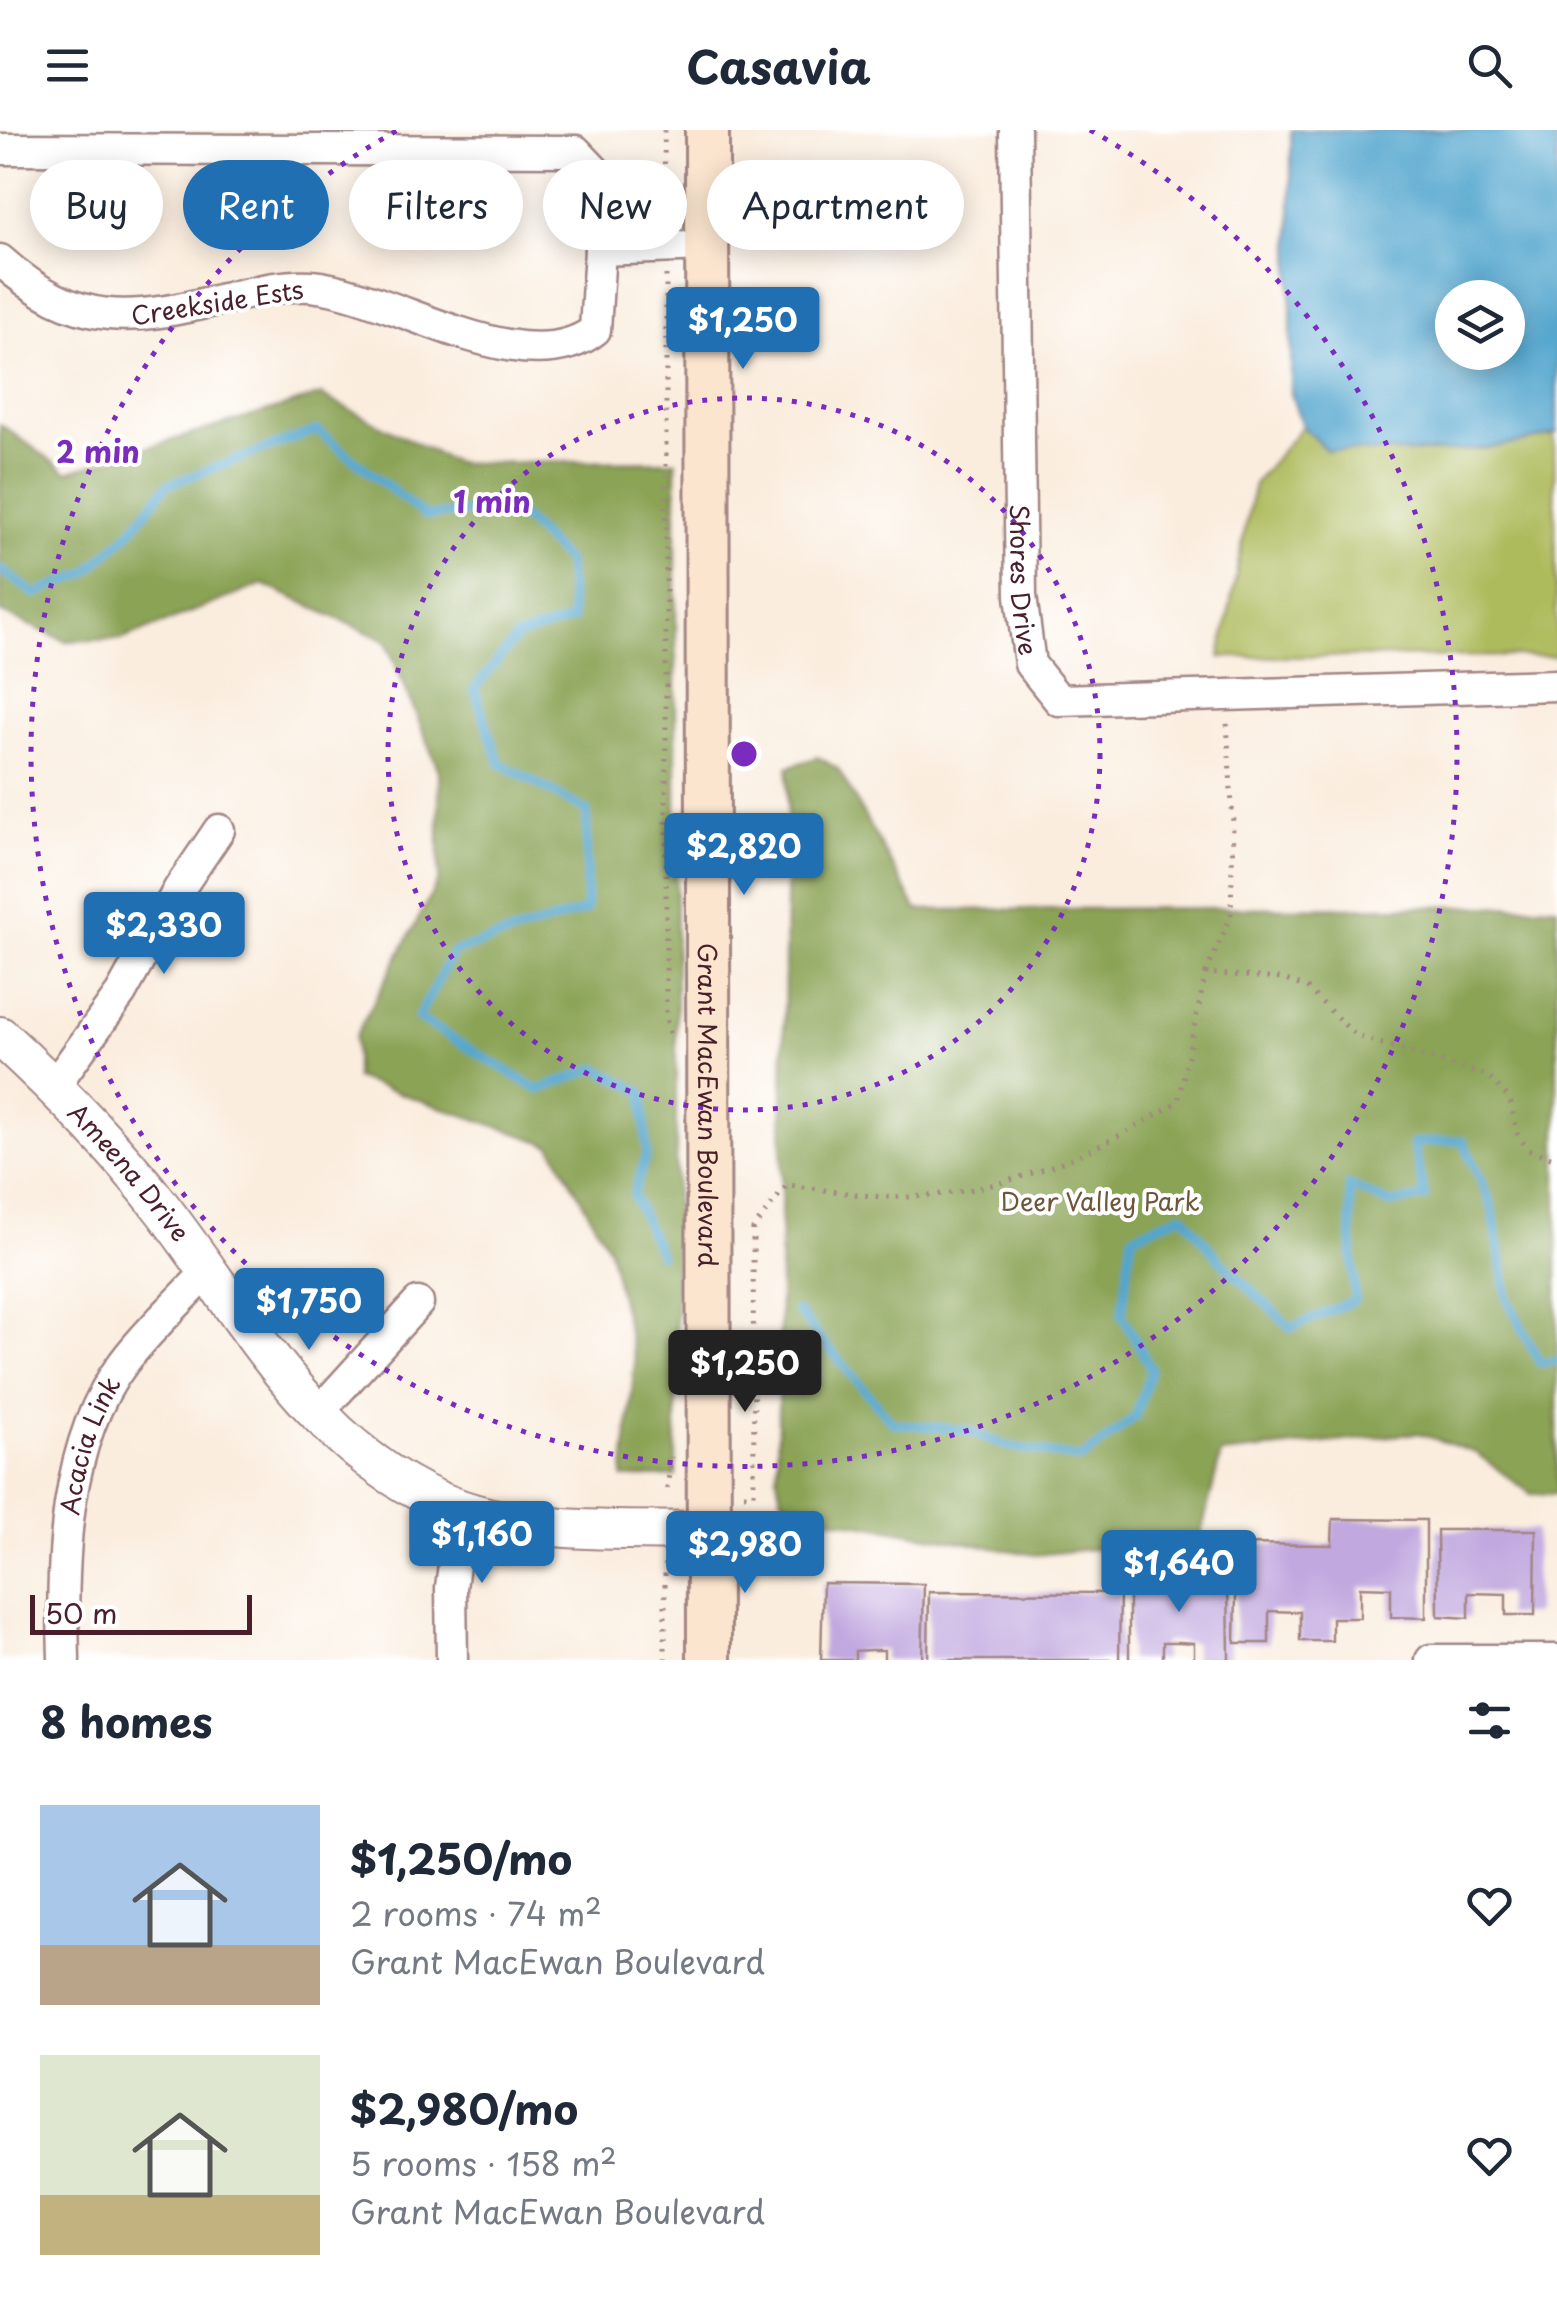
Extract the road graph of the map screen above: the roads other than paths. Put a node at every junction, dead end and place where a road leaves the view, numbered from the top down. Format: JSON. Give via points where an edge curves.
{"nodes":[{"id":1,"x":707,"y":130,"type":"edge"},
{"id":2,"x":1015,"y":130,"type":"edge"},
{"id":3,"x":0,"y":149,"type":"edge"},
{"id":4,"x":585,"y":160,"type":"edge"},
{"id":5,"x":706,"y":246,"type":"junction"},
{"id":6,"x":687,"y":247,"type":"edge"},
{"id":7,"x":600,"y":250,"type":"edge"},
{"id":8,"x":0,"y":260,"type":"edge"},
{"id":9,"x":1557,"y":684,"type":"edge"},
{"id":10,"x":219,"y":830,"type":"dead end"},
{"id":11,"x":0,"y":1036,"type":"edge"},
{"id":12,"x":54,"y":1086,"type":"junction"},
{"id":13,"x":208,"y":1271,"type":"junction"},
{"id":14,"x":418,"y":1303,"type":"dead end"},
{"id":15,"x":317,"y":1414,"type":"junction"},
{"id":16,"x":461,"y":1509,"type":"junction"},
{"id":17,"x":709,"y":1511,"type":"junction"},
{"id":18,"x":64,"y":1660,"type":"edge"},
{"id":19,"x":452,"y":1660,"type":"edge"},
{"id":20,"x":708,"y":1660,"type":"edge"},
{"id":21,"x":1431,"y":1660,"type":"edge"},
{"id":22,"x":1557,"y":1660,"type":"edge"}],
"edges":[{"from":1,"to":5,"type":"main road","name":"Grant MacEwan Boulevard"},
{"from":2,"to":9,"type":"street","name":"Shores Drive","via":[[1020,596],[1030,664],[1059,700]]},
{"from":3,"to":4,"type":"street","name":"Creekside Ests","via":[[576,151]]},
{"from":5,"to":6,"type":"street"},
{"from":5,"to":17,"type":"main road","name":"Grant MacEwan Boulevard"},
{"from":7,"to":8,"type":"street","name":"Creekside Ests","via":[[594,330],[577,344],[508,346],[476,341],[362,296],[308,286],[125,317],[82,312]]},
{"from":10,"to":12,"type":"street","via":[[121,992]]},
{"from":11,"to":12,"type":"street","name":"Ameena Drive"},
{"from":12,"to":13,"type":"street","name":"Ameena Drive"},
{"from":13,"to":15,"type":"street","name":"Ameena Drive"},
{"from":13,"to":18,"type":"street","name":"Acacia Link","via":[[122,1364],[94,1420],[73,1485]]},
{"from":14,"to":15,"type":"street"},
{"from":15,"to":16,"type":"street","name":"Ameena Drive","via":[[374,1463]]},
{"from":16,"to":17,"type":"street","name":"Ameena Drive","via":[[571,1526],[667,1530]]},
{"from":16,"to":19,"type":"street","via":[[451,1588]]},
{"from":17,"to":20,"type":"main road","name":"Grant MacEwan Boulevard"},
{"from":21,"to":22,"type":"street"}]}
